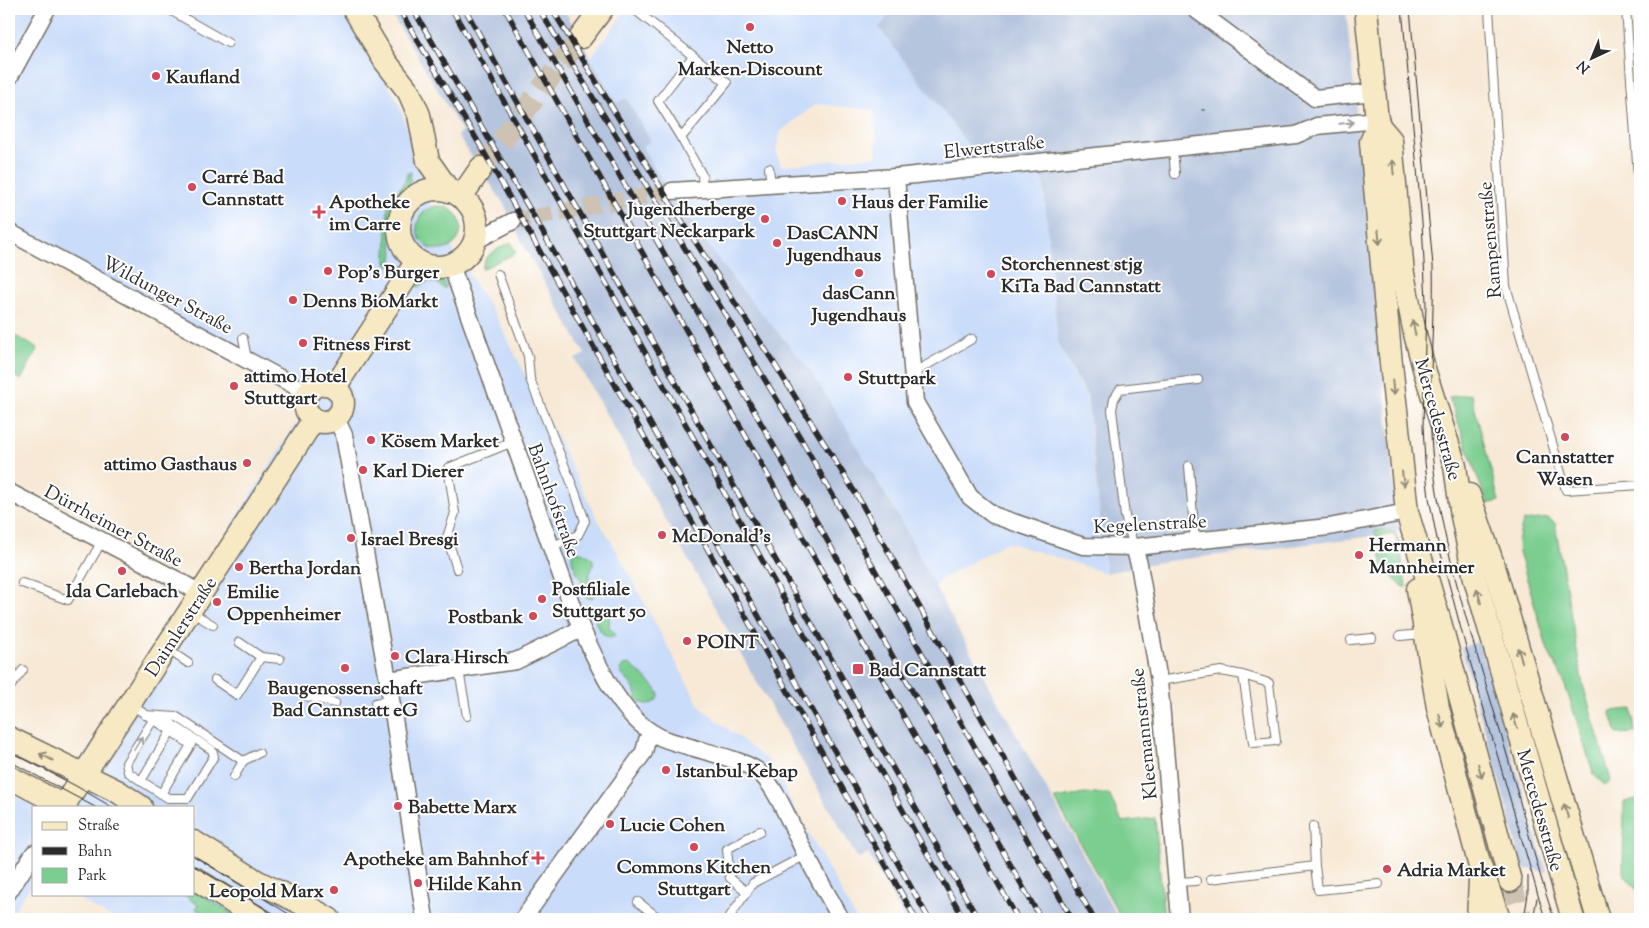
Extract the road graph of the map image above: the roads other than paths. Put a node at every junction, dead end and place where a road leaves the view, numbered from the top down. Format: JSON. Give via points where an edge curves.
{"nodes":[{"id":1,"x":47,"y":9,"type":"edge"},
{"id":2,"x":168,"y":9,"type":"edge"},
{"id":3,"x":354,"y":9,"type":"edge"},
{"id":4,"x":634,"y":9,"type":"edge"},
{"id":5,"x":1195,"y":9,"type":"edge"},
{"id":6,"x":1366,"y":9,"type":"edge"},
{"id":7,"x":1489,"y":9,"type":"edge"},
{"id":8,"x":1626,"y":9,"type":"edge"},
{"id":9,"x":228,"y":43,"type":"dead end"},
{"id":10,"x":693,"y":56,"type":"junction"},
{"id":11,"x":9,"y":78,"type":"edge"},
{"id":12,"x":1374,"y":92,"type":"junction"},
{"id":13,"x":1315,"y":98,"type":"junction"},
{"id":14,"x":1377,"y":120,"type":"junction"},
{"id":15,"x":1318,"y":126,"type":"junction"},
{"id":16,"x":681,"y":138,"type":"junction"},
{"id":17,"x":1173,"y":148,"type":"junction"},
{"id":18,"x":428,"y":161,"type":"junction"},
{"id":19,"x":482,"y":168,"type":"tunnel mouth"},
{"id":20,"x":769,"y":168,"type":"dead end"},
{"id":21,"x":1175,"y":174,"type":"dead end"},
{"id":22,"x":896,"y":177,"type":"junction"},
{"id":23,"x":771,"y":185,"type":"junction"},
{"id":24,"x":703,"y":189,"type":"junction"},
{"id":25,"x":672,"y":191,"type":"tunnel mouth"},
{"id":26,"x":455,"y":194,"type":"junction"},
{"id":27,"x":413,"y":198,"type":"junction"},
{"id":28,"x":1640,"y":205,"type":"edge"},
{"id":29,"x":513,"y":221,"type":"tunnel mouth"},
{"id":30,"x":9,"y":232,"type":"edge"},
{"id":31,"x":475,"y":241,"type":"junction"},
{"id":32,"x":417,"y":261,"type":"junction"},
{"id":33,"x":451,"y":265,"type":"junction"},
{"id":34,"x":498,"y":274,"type":"dead end"},
{"id":35,"x":242,"y":338,"type":"dead end"},
{"id":36,"x":972,"y":338,"type":"dead end"},
{"id":37,"x":248,"y":359,"type":"junction"},
{"id":38,"x":912,"y":373,"type":"junction"},
{"id":39,"x":1198,"y":380,"type":"dead end"},
{"id":40,"x":335,"y":387,"type":"junction"},
{"id":41,"x":308,"y":393,"type":"junction"},
{"id":42,"x":325,"y":419,"type":"junction"},
{"id":43,"x":513,"y":442,"type":"junction"},
{"id":44,"x":1189,"y":466,"type":"dead end"},
{"id":45,"x":1455,"y":466,"type":"junction"},
{"id":46,"x":1640,"y":485,"type":"edge"},
{"id":47,"x":9,"y":492,"type":"edge"},
{"id":48,"x":1407,"y":512,"type":"junction"},
{"id":49,"x":102,"y":541,"type":"junction"},
{"id":50,"x":1195,"y":541,"type":"junction"},
{"id":51,"x":551,"y":547,"type":"junction"},
{"id":52,"x":1134,"y":547,"type":"junction"},
{"id":53,"x":457,"y":569,"type":"dead end"},
{"id":54,"x":22,"y":583,"type":"dead end"},
{"id":55,"x":195,"y":602,"type":"junction"},
{"id":56,"x":213,"y":625,"type":"dead end"},
{"id":57,"x":582,"y":629,"type":"junction"},
{"id":58,"x":1424,"y":634,"type":"junction"},
{"id":59,"x":1400,"y":636,"type":"dead end"},
{"id":60,"x":1372,"y":638,"type":"dead end"},
{"id":61,"x":1351,"y":640,"type":"dead end"},
{"id":62,"x":239,"y":642,"type":"dead end"},
{"id":63,"x":166,"y":648,"type":"junction"},
{"id":64,"x":261,"y":657,"type":"junction"},
{"id":65,"x":280,"y":660,"type":"dead end"},
{"id":66,"x":188,"y":663,"type":"dead end"},
{"id":67,"x":23,"y":670,"type":"dead end"},
{"id":68,"x":459,"y":670,"type":"junction"},
{"id":69,"x":1243,"y":675,"type":"junction"},
{"id":70,"x":215,"y":680,"type":"dead end"},
{"id":71,"x":388,"y":680,"type":"junction"},
{"id":72,"x":1159,"y":681,"type":"junction"},
{"id":73,"x":10,"y":687,"type":"dead end"},
{"id":74,"x":305,"y":696,"type":"dead end"},
{"id":75,"x":391,"y":700,"type":"junction"},
{"id":76,"x":335,"y":703,"type":"dead end"},
{"id":77,"x":375,"y":703,"type":"dead end"},
{"id":78,"x":137,"y":709,"type":"junction"},
{"id":79,"x":467,"y":716,"type":"dead end"},
{"id":80,"x":153,"y":720,"type":"junction"},
{"id":81,"x":171,"y":732,"type":"junction"},
{"id":82,"x":649,"y":736,"type":"junction"},
{"id":83,"x":9,"y":738,"type":"edge"},
{"id":84,"x":259,"y":753,"type":"dead end"},
{"id":85,"x":243,"y":761,"type":"junction"},
{"id":86,"x":84,"y":774,"type":"junction"},
{"id":87,"x":9,"y":777,"type":"edge"},
{"id":88,"x":234,"y":777,"type":"dead end"},
{"id":89,"x":141,"y":781,"type":"junction"},
{"id":90,"x":161,"y":794,"type":"junction"},
{"id":91,"x":64,"y":806,"type":"edge"},
{"id":92,"x":140,"y":806,"type":"edge"},
{"id":93,"x":1313,"y":826,"type":"dead end"},
{"id":94,"x":760,"y":831,"type":"dead end"},
{"id":95,"x":195,"y":843,"type":"edge"},
{"id":96,"x":806,"y":855,"type":"junction"},
{"id":97,"x":32,"y":856,"type":"edge"},
{"id":98,"x":1479,"y":862,"type":"junction"},
{"id":99,"x":1315,"y":866,"type":"junction"},
{"id":100,"x":195,"y":879,"type":"edge"},
{"id":101,"x":1211,"y":879,"type":"dead end"},
{"id":102,"x":1196,"y":881,"type":"dead end"},
{"id":103,"x":1510,"y":881,"type":"tunnel mouth"},
{"id":104,"x":1177,"y":882,"type":"junction"},
{"id":105,"x":1379,"y":884,"type":"dead end"},
{"id":106,"x":9,"y":891,"type":"edge"},
{"id":107,"x":747,"y":892,"type":"junction"},
{"id":108,"x":1590,"y":894,"type":"junction"},
{"id":109,"x":638,"y":902,"type":"dead end"},
{"id":110,"x":259,"y":919,"type":"edge"},
{"id":111,"x":329,"y":919,"type":"edge"},
{"id":112,"x":425,"y":919,"type":"edge"},
{"id":113,"x":523,"y":919,"type":"edge"},
{"id":114,"x":660,"y":919,"type":"edge"},
{"id":115,"x":728,"y":919,"type":"edge"},
{"id":116,"x":841,"y":919,"type":"edge"},
{"id":117,"x":1180,"y":919,"type":"edge"},
{"id":118,"x":1478,"y":919,"type":"edge"},
{"id":119,"x":1499,"y":919,"type":"edge"},
{"id":120,"x":1572,"y":919,"type":"edge"},
{"id":121,"x":1592,"y":919,"type":"edge"},
{"id":122,"x":1598,"y":919,"type":"edge"}],
"edges":[{"from":1,"to":11,"type":"street"},
{"from":2,"to":9,"type":"lane"},
{"from":3,"to":18,"type":"main road","via":[[385,61],[409,92],[419,115]]},
{"from":4,"to":10,"type":"lane"},
{"from":5,"to":13,"type":"street"},
{"from":6,"to":12,"type":"main road","name":"Mercedesstraße"},
{"from":7,"to":46,"type":"lane","name":"Rampenstraße","via":[[1506,286],[1566,490]]},
{"from":8,"to":28,"type":"lane"},
{"from":10,"to":16,"type":"lane","via":[[658,102]]},
{"from":10,"to":16,"type":"lane","via":[[727,83]]},
{"from":12,"to":13,"type":"street"},
{"from":12,"to":14,"type":"main road","name":"Mercedesstraße"},
{"from":13,"to":15,"type":"street"},
{"from":15,"to":14,"type":"street","name":"Elwertstraße","one_way":true},
{"from":45,"to":14,"type":"main road","name":"Mercedesstraße","one_way":true,"via":[[1415,334],[1404,274],[1391,140]]},
{"from":14,"to":48,"type":"main road","name":"Mercedesstraße","one_way":true,"via":[[1371,142]]},
{"from":15,"to":17,"type":"street","name":"Elwertstraße","via":[[1296,135]]},
{"from":16,"to":24,"type":"lane","via":[[702,175]]},
{"from":17,"to":21,"type":"lane"},
{"from":17,"to":22,"type":"street","name":"Elwertstraße"},
{"from":18,"to":26,"type":"main road"},
{"from":18,"to":27,"type":"main road"},
{"from":19,"to":26,"type":"main road"},
{"from":20,"to":23,"type":"lane"},
{"from":22,"to":23,"type":"street","name":"Elwertstraße"},
{"from":22,"to":38,"type":"street","name":"Kegelenstraße"},
{"from":23,"to":24,"type":"street","name":"Elwertstraße"},
{"from":24,"to":25,"type":"street","name":"Elwertstraße"},
{"from":26,"to":27,"type":"main road","via":[[436,189]]},
{"from":26,"to":31,"type":"main road","via":[[471,208],[477,222]]},
{"from":27,"to":32,"type":"main road","via":[[400,219],[399,230],[408,253]]},
{"from":29,"to":31,"type":"street"},
{"from":30,"to":37,"type":"street","name":"Wildunger Straße"},
{"from":31,"to":33,"type":"main road","via":[[470,252]]},
{"from":32,"to":33,"type":"main road","via":[[428,266]]},
{"from":32,"to":40,"type":"main road"},
{"from":33,"to":43,"type":"street","name":"Bahnhofstraße"},
{"from":34,"to":51,"type":"lane","via":[[528,356],[530,379],[585,521],[578,534]]},
{"from":35,"to":37,"type":"lane"},
{"from":36,"to":38,"type":"lane"},
{"from":37,"to":41,"type":"street","name":"Wildunger Straße"},
{"from":38,"to":52,"type":"street","name":"Kegelenstraße","via":[[915,402],[970,497],[993,515],[1083,546]]},
{"from":39,"to":52,"type":"lane","via":[[1120,389],[1114,399],[1112,410],[1125,516]]},
{"from":40,"to":41,"type":"main road","via":[[320,384]]},
{"from":40,"to":42,"type":"main road","via":[[343,398],[341,413]]},
{"from":41,"to":42,"type":"main road","via":[[306,410]]},
{"from":42,"to":55,"type":"main road","name":"Daimlerstraße"},
{"from":42,"to":71,"type":"street","via":[[344,435]]},
{"from":43,"to":51,"type":"street","name":"Bahnhofstraße"},
{"from":43,"to":53,"type":"lane","via":[[448,468],[455,513],[448,536]]},
{"from":44,"to":50,"type":"lane"},
{"from":108,"to":45,"type":"main road","one_way":true,"via":[[1495,570],[1469,494]]},
{"from":120,"to":45,"type":"main road","name":"Mercedesstraße","one_way":true,"via":[[1474,580]]},
{"from":47,"to":49,"type":"street","name":"Dürrheimer Straße"},
{"from":48,"to":50,"type":"street","name":"Kegelenstraße","via":[[1329,527]]},
{"from":48,"to":58,"type":"main road"},
{"from":48,"to":103,"type":"main road","name":"Mercedesstraße","one_way":true},
{"from":49,"to":54,"type":"lane","via":[[68,600]]},
{"from":49,"to":55,"type":"street","name":"Dürrheimer Straße"},
{"from":50,"to":52,"type":"street","name":"Kegelenstraße"},
{"from":51,"to":57,"type":"street","name":"Bahnhofstraße"},
{"from":52,"to":72,"type":"street","name":"Kleemannstraße"},
{"from":55,"to":56,"type":"lane"},
{"from":55,"to":63,"type":"main road","name":"Daimlerstraße"},
{"from":57,"to":68,"type":"street","via":[[516,661]]},
{"from":57,"to":82,"type":"street","name":"Bahnhofstraße","via":[[613,691]]},
{"from":58,"to":59,"type":"lane"},
{"from":58,"to":98,"type":"main road","one_way":true,"via":[[1438,708]]},
{"from":60,"to":61,"type":"lane"},
{"from":62,"to":64,"type":"lane"},
{"from":63,"to":66,"type":"lane"},
{"from":63,"to":78,"type":"main road","name":"Daimlerstraße"},
{"from":64,"to":65,"type":"lane"},
{"from":64,"to":70,"type":"lane","via":[[237,694]]},
{"from":67,"to":73,"type":"lane"},
{"from":68,"to":71,"type":"street"},
{"from":68,"to":79,"type":"lane"},
{"from":69,"to":69,"type":"lane","via":[[1269,683],[1276,741],[1253,743]]},
{"from":69,"to":72,"type":"lane","via":[[1221,671]]},
{"from":71,"to":75,"type":"street"},
{"from":72,"to":104,"type":"street","name":"Kleemannstraße"},
{"from":74,"to":76,"type":"lane"},
{"from":75,"to":77,"type":"lane"},
{"from":75,"to":112,"type":"street"},
{"from":78,"to":80,"type":"lane"},
{"from":78,"to":85,"type":"lane","via":[[177,716]]},
{"from":78,"to":86,"type":"main road","name":"Daimlerstraße"},
{"from":80,"to":81,"type":"lane"},
{"from":89,"to":80,"type":"lane","one_way":true,"via":[[128,772],[126,763]]},
{"from":80,"to":90,"type":"lane","via":[[164,719],[212,750],[214,756],[188,798],[168,798]]},
{"from":81,"to":89,"type":"lane"},
{"from":81,"to":90,"type":"lane","via":[[191,745]]},
{"from":82,"to":96,"type":"street","name":"Bahnhofstraße","via":[[658,736],[756,770],[775,794]]},
{"from":82,"to":113,"type":"street","via":[[644,752]]},
{"from":86,"to":83,"type":"main road","one_way":true},
{"from":84,"to":85,"type":"lane"},
{"from":85,"to":88,"type":"lane"},
{"from":86,"to":91,"type":"main road","name":"Daimlerstraße"},
{"from":86,"to":92,"type":"main road"},
{"from":87,"to":91,"type":"main road"},
{"from":89,"to":90,"type":"lane"},
{"from":93,"to":99,"type":"lane"},
{"from":94,"to":107,"type":"lane","via":[[727,849],[730,878]]},
{"from":95,"to":111,"type":"main road","via":[[258,882]]},
{"from":96,"to":107,"type":"lane","via":[[753,883]]},
{"from":96,"to":116,"type":"street","name":"Bahnhofstraße"},
{"from":97,"to":106,"type":"street"},
{"from":98,"to":118,"type":"main road"},
{"from":98,"to":119,"type":"main road"},
{"from":99,"to":101,"type":"lane"},
{"from":99,"to":105,"type":"lane","via":[[1318,890]]},
{"from":100,"to":110,"type":"main road"},
{"from":102,"to":104,"type":"lane"},
{"from":104,"to":117,"type":"street","name":"Kleemannstraße"},
{"from":107,"to":115,"type":"lane"},
{"from":108,"to":121,"type":"main road"},
{"from":108,"to":122,"type":"main road"},
{"from":109,"to":114,"type":"lane"}]}
